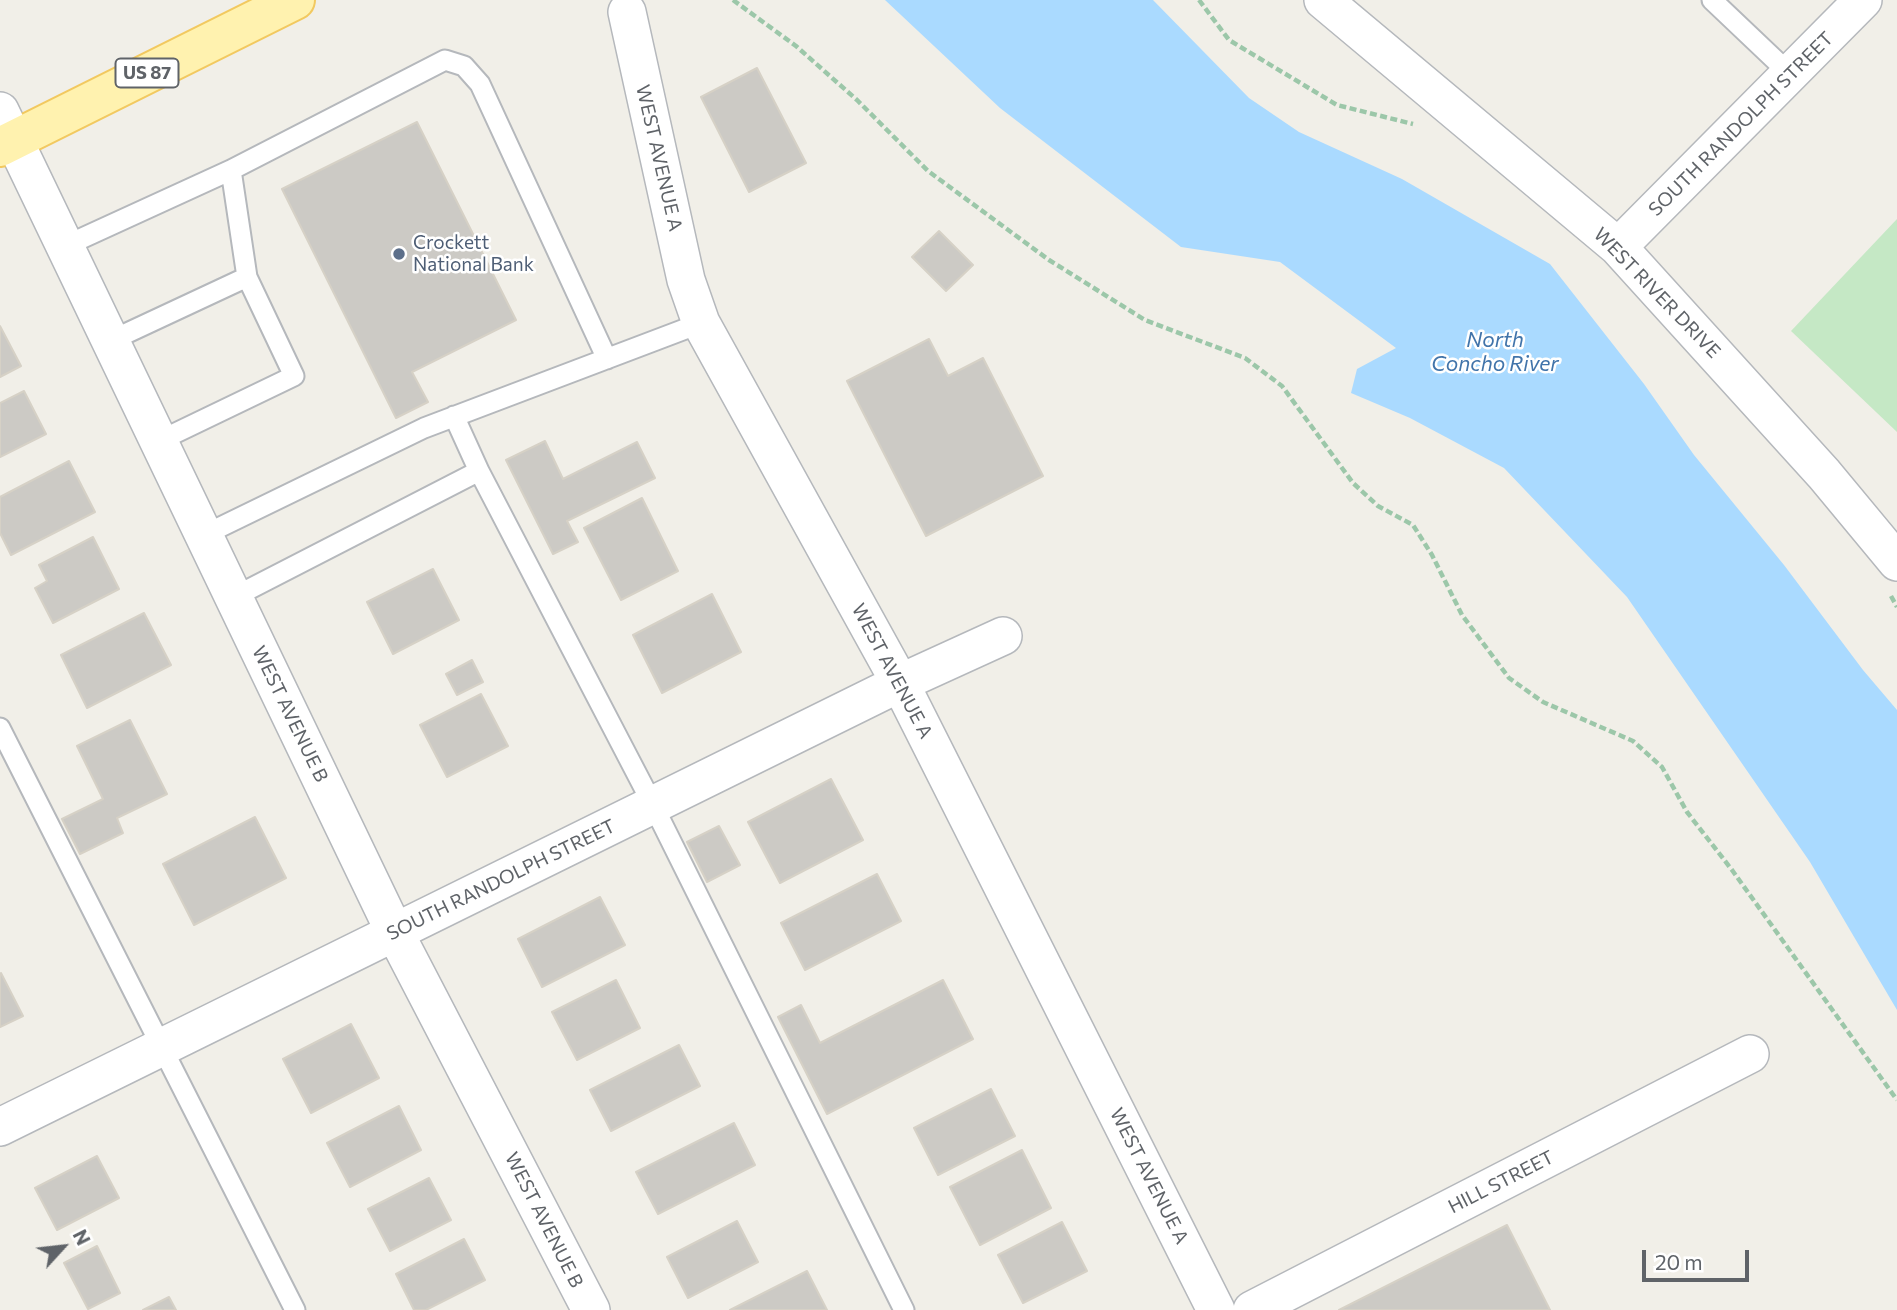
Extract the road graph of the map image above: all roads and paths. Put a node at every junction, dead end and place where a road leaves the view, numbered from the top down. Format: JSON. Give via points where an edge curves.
{"nodes":[{"id":1,"x":295,"y":0,"type":"edge"},
{"id":2,"x":733,"y":0,"type":"edge"},
{"id":3,"x":1199,"y":0,"type":"edge"},
{"id":4,"x":1323,"y":0,"type":"edge"},
{"id":5,"x":1712,"y":0,"type":"edge"},
{"id":6,"x":1863,"y":0,"type":"edge"},
{"id":7,"x":627,"y":12,"type":"dead end"},
{"id":8,"x":1791,"y":75,"type":"junction"},
{"id":9,"x":1415,"y":124,"type":"dead end"},
{"id":10,"x":5,"y":133,"type":"edge"},
{"id":11,"x":231,"y":170,"type":"junction"},
{"id":12,"x":65,"y":246,"type":"junction"},
{"id":13,"x":1618,"y":247,"type":"junction"},
{"id":14,"x":247,"y":277,"type":"junction"},
{"id":15,"x":701,"y":323,"type":"junction"},
{"id":16,"x":110,"y":341,"type":"junction"},
{"id":17,"x":607,"y":359,"type":"junction"},
{"id":18,"x":454,"y":416,"type":"junction"},
{"id":19,"x":159,"y":441,"type":"junction"},
{"id":20,"x":479,"y":471,"type":"junction"},
{"id":21,"x":204,"y":535,"type":"junction"},
{"id":22,"x":1890,"y":574,"type":"edge"},
{"id":23,"x":234,"y":597,"type":"junction"},
{"id":24,"x":1897,"y":607,"type":"edge"},
{"id":25,"x":1003,"y":636,"type":"dead end"},
{"id":26,"x":900,"y":683,"type":"junction"},
{"id":27,"x":0,"y":728,"type":"edge"},
{"id":28,"x":653,"y":805,"type":"junction"},
{"id":29,"x":395,"y":933,"type":"junction"},
{"id":30,"x":163,"y":1047,"type":"junction"},
{"id":31,"x":1750,"y":1054,"type":"dead end"},
{"id":32,"x":1897,"y":1100,"type":"edge"},
{"id":33,"x":0,"y":1127,"type":"edge"},
{"id":34,"x":295,"y":1310,"type":"edge"},
{"id":35,"x":591,"y":1310,"type":"edge"},
{"id":36,"x":904,"y":1310,"type":"edge"},
{"id":37,"x":1216,"y":1310,"type":"edge"},
{"id":38,"x":1252,"y":1310,"type":"edge"}],
"edges":[{"from":1,"to":10,"type":"main road","number":"US 87"},
{"from":2,"to":32,"type":"path","via":[[806,55],[928,171],[1049,260],[1145,320],[1245,358],[1282,386],[1353,483],[1378,506],[1413,525],[1462,615],[1509,678],[1543,702],[1633,741],[1662,767],[1687,811]]},
{"from":3,"to":9,"type":"path","via":[[1229,40],[1337,105]]},
{"from":4,"to":13,"type":"street","name":"WEST RIVER DRIVE"},
{"from":5,"to":8,"type":"lane"},
{"from":6,"to":8,"type":"street","name":"SOUTH RANDOLPH STREET"},
{"from":7,"to":15,"type":"street","name":"WEST AVENUE A","via":[[686,280]]},
{"from":8,"to":13,"type":"street","name":"SOUTH RANDOLPH STREET"},
{"from":10,"to":12,"type":"street","name":"WEST AVENUE B"},
{"from":11,"to":12,"type":"lane"},
{"from":11,"to":14,"type":"lane"},
{"from":11,"to":17,"type":"lane","via":[[445,60],[464,66],[480,84]]},
{"from":12,"to":16,"type":"street","name":"WEST AVENUE B"},
{"from":13,"to":22,"type":"street","name":"WEST RIVER DRIVE","via":[[1824,474]]},
{"from":14,"to":16,"type":"lane"},
{"from":14,"to":19,"type":"lane","via":[[294,376]]},
{"from":15,"to":17,"type":"lane"},
{"from":15,"to":26,"type":"street","name":"WEST AVENUE A"},
{"from":16,"to":19,"type":"street","name":"WEST AVENUE B"},
{"from":17,"to":18,"type":"lane"},
{"from":18,"to":20,"type":"lane"},
{"from":18,"to":21,"type":"lane"},
{"from":19,"to":21,"type":"street","name":"WEST AVENUE B"},
{"from":20,"to":23,"type":"lane"},
{"from":20,"to":28,"type":"lane"},
{"from":21,"to":23,"type":"street","name":"WEST AVENUE B"},
{"from":22,"to":24,"type":"path"},
{"from":23,"to":29,"type":"street","name":"WEST AVENUE B"},
{"from":25,"to":26,"type":"street","name":"SOUTH RANDOLPH STREET"},
{"from":26,"to":28,"type":"street","name":"SOUTH RANDOLPH STREET"},
{"from":26,"to":37,"type":"street","name":"WEST AVENUE A"},
{"from":27,"to":30,"type":"lane"},
{"from":28,"to":29,"type":"street","name":"SOUTH RANDOLPH STREET"},
{"from":28,"to":36,"type":"lane"},
{"from":29,"to":30,"type":"street","name":"SOUTH RANDOLPH STREET"},
{"from":29,"to":35,"type":"street","name":"WEST AVENUE B"},
{"from":30,"to":33,"type":"street","name":"SOUTH RANDOLPH STREET"},
{"from":30,"to":34,"type":"lane"},
{"from":31,"to":38,"type":"street","name":"HILL STREET"}]}
